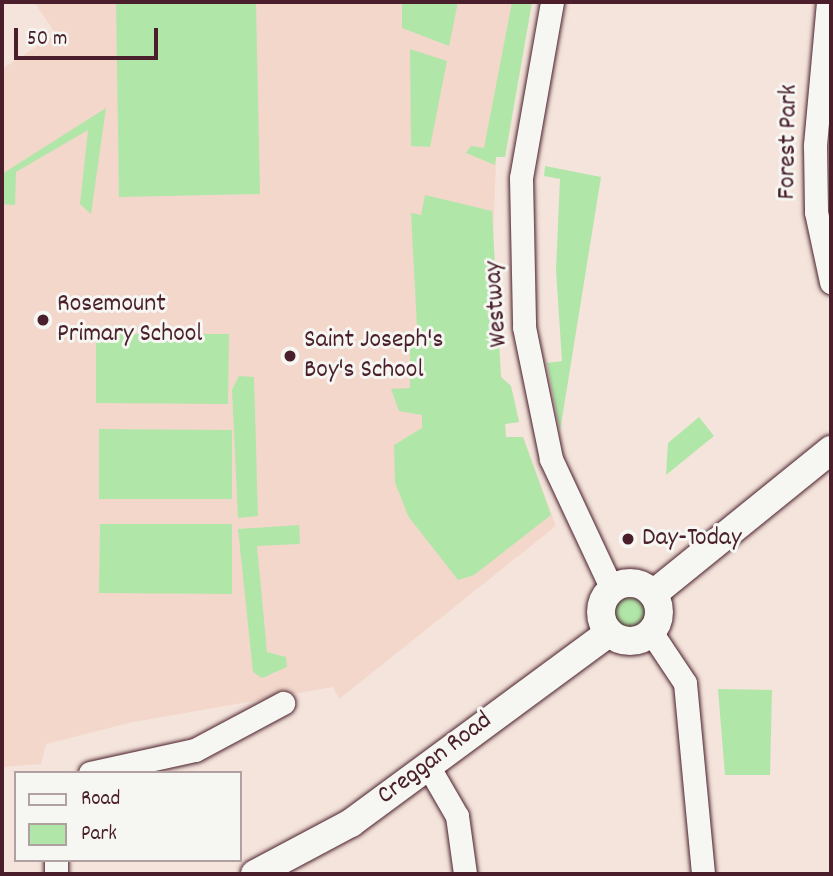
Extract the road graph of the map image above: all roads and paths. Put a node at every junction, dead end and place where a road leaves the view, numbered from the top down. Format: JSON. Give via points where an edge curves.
{"nodes":[{"id":1,"x":552,"y":2,"type":"edge"},
{"id":2,"x":828,"y":2,"type":"edge"},
{"id":3,"x":831,"y":282,"type":"edge"},
{"id":4,"x":830,"y":453,"type":"edge"},
{"id":5,"x":612,"y":589,"type":"junction"},
{"id":6,"x":653,"y":594,"type":"junction"},
{"id":7,"x":651,"y":632,"type":"junction"},
{"id":8,"x":608,"y":633,"type":"junction"},
{"id":9,"x":283,"y":703,"type":"dead end"},
{"id":10,"x":427,"y":764,"type":"junction"},
{"id":11,"x":99,"y":771,"type":"edge"},
{"id":12,"x":255,"y":874,"type":"edge"},
{"id":13,"x":465,"y":874,"type":"edge"},
{"id":14,"x":703,"y":874,"type":"edge"}],
"edges":[{"from":1,"to":5,"type":"street","name":"Westway","via":[[522,178],[524,327],[551,459]]},
{"from":2,"to":3,"type":"street","name":"Forest Park","via":[[815,146],[816,212]]},
{"from":4,"to":6,"type":"main road"},
{"from":5,"to":6,"type":"main road","via":[[638,584]]},
{"from":5,"to":8,"type":"main road","via":[[600,615]]},
{"from":6,"to":7,"type":"main road","via":[[659,614]]},
{"from":7,"to":8,"type":"main road","via":[[625,642]]},
{"from":7,"to":14,"type":"street","via":[[685,683]]},
{"from":8,"to":10,"type":"main road","name":"Creggan Road"},
{"from":9,"to":11,"type":"street","via":[[195,750]]},
{"from":10,"to":12,"type":"main road","name":"Creggan Road","via":[[351,823]]},
{"from":10,"to":13,"type":"street","via":[[457,816]]}]}
